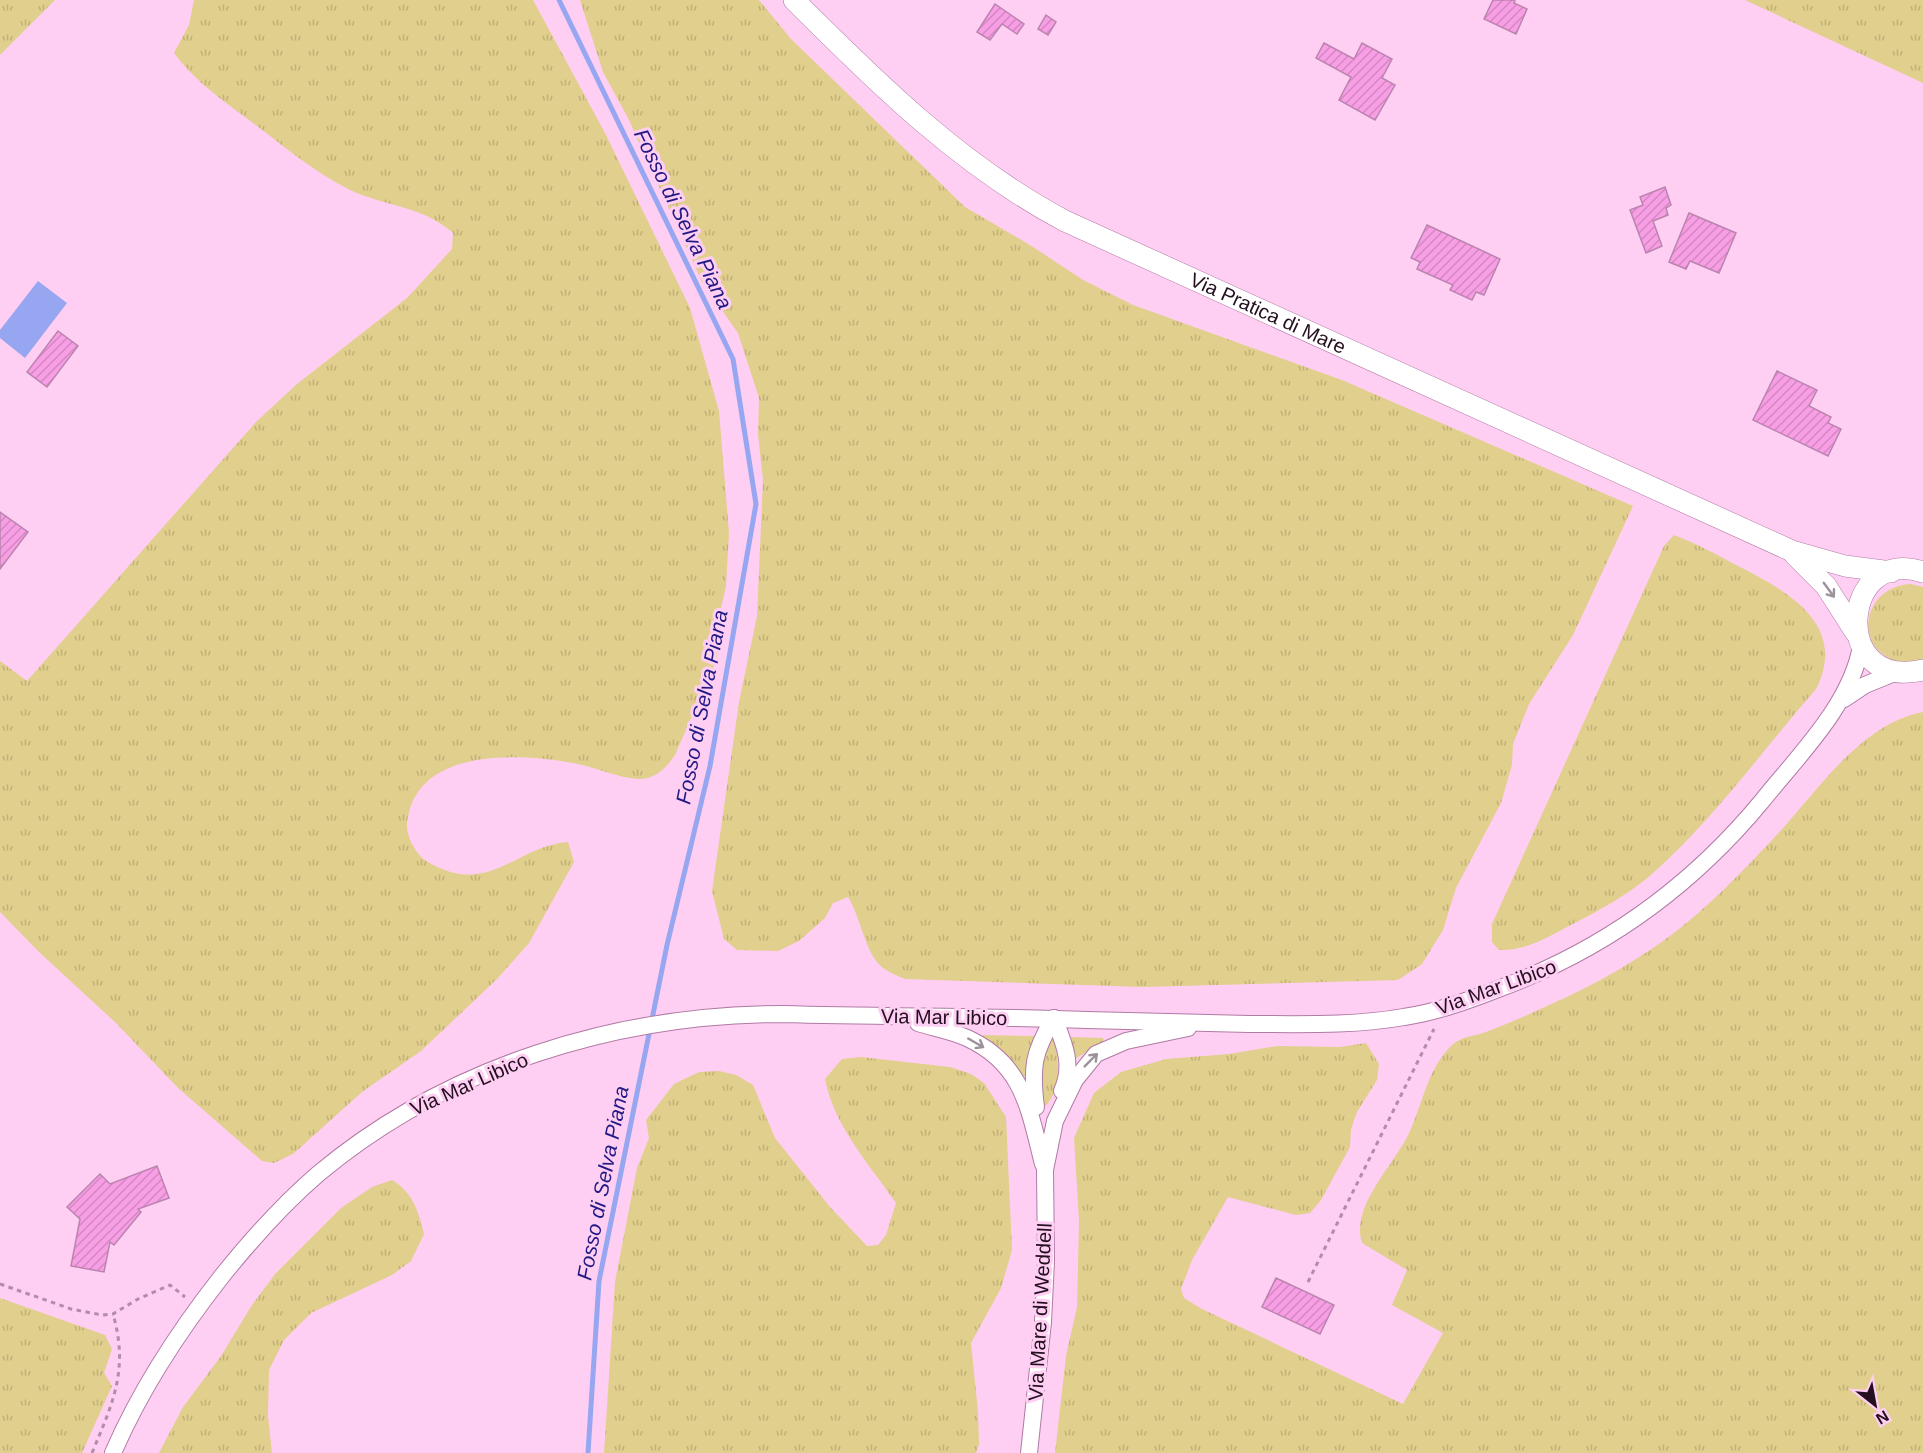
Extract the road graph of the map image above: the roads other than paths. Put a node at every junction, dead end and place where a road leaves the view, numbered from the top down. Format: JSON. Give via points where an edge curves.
{"nodes":[{"id":1,"x":794,"y":0,"type":"edge"},
{"id":2,"x":1792,"y":551,"type":"junction"},
{"id":3,"x":1891,"y":572,"type":"junction"},
{"id":4,"x":1923,"y":572,"type":"edge"},
{"id":5,"x":1859,"y":641,"type":"junction"},
{"id":6,"x":1923,"y":670,"type":"edge"},
{"id":7,"x":1897,"y":672,"type":"junction"},
{"id":8,"x":1839,"y":704,"type":"junction"},
{"id":9,"x":901,"y":1017,"type":"junction"},
{"id":10,"x":1054,"y":1018,"type":"junction"},
{"id":11,"x":1204,"y":1024,"type":"junction"},
{"id":12,"x":1045,"y":1170,"type":"junction"},
{"id":13,"x":113,"y":1453,"type":"edge"},
{"id":14,"x":1029,"y":1453,"type":"edge"}],
"edges":[{"from":1,"to":2,"type":"street","name":"Via Pratica di Mare","via":[[941,138],[1001,183],[1050,213]]},
{"from":2,"to":3,"type":"street","name":"Via Pratica di Mare","via":[[1845,566]]},
{"from":2,"to":5,"type":"street","name":"Via Pratica di Mare","one_way":true,"via":[[1826,585]]},
{"from":3,"to":4,"type":"street","name":"Via Pratica di Mare"},
{"from":3,"to":5,"type":"street","via":[[1877,579],[1858,604],[1855,620]]},
{"from":5,"to":7,"type":"street","name":"Via Pratica di Mare","via":[[1876,662]]},
{"from":5,"to":8,"type":"street","name":"Via Mar Libico","via":[[1852,679]]},
{"from":6,"to":7,"type":"street"},
{"from":7,"to":8,"type":"street","name":"Via Mar Libico","via":[[1866,685]]},
{"from":8,"to":11,"type":"street","name":"Via Mar Libico","via":[[1736,831],[1686,881],[1624,928],[1566,960],[1468,1002],[1401,1018]]},
{"from":9,"to":10,"type":"street","name":"Via Mar Libico"},
{"from":9,"to":12,"type":"street","name":"Via Mare di Weddell","one_way":true,"via":[[967,1038],[1002,1061],[1029,1103]]},
{"from":9,"to":13,"type":"street","name":"Via Mar Libico","via":[[767,1014],[681,1020],[625,1029],[552,1049],[436,1095],[385,1124],[331,1164],[256,1235],[154,1370]]},
{"from":10,"to":11,"type":"street","name":"Via Mar Libico"},
{"from":10,"to":12,"type":"street","via":[[1034,1059],[1032,1081]]},
{"from":10,"to":12,"type":"street","via":[[1069,1066],[1057,1102]]},
{"from":12,"to":11,"type":"street","name":"Via Mare di Weddell","one_way":true,"via":[[1052,1131],[1063,1102],[1096,1054],[1126,1041]]},
{"from":12,"to":14,"type":"street","name":"Via Mare di Weddell","via":[[1043,1322]]}]}
